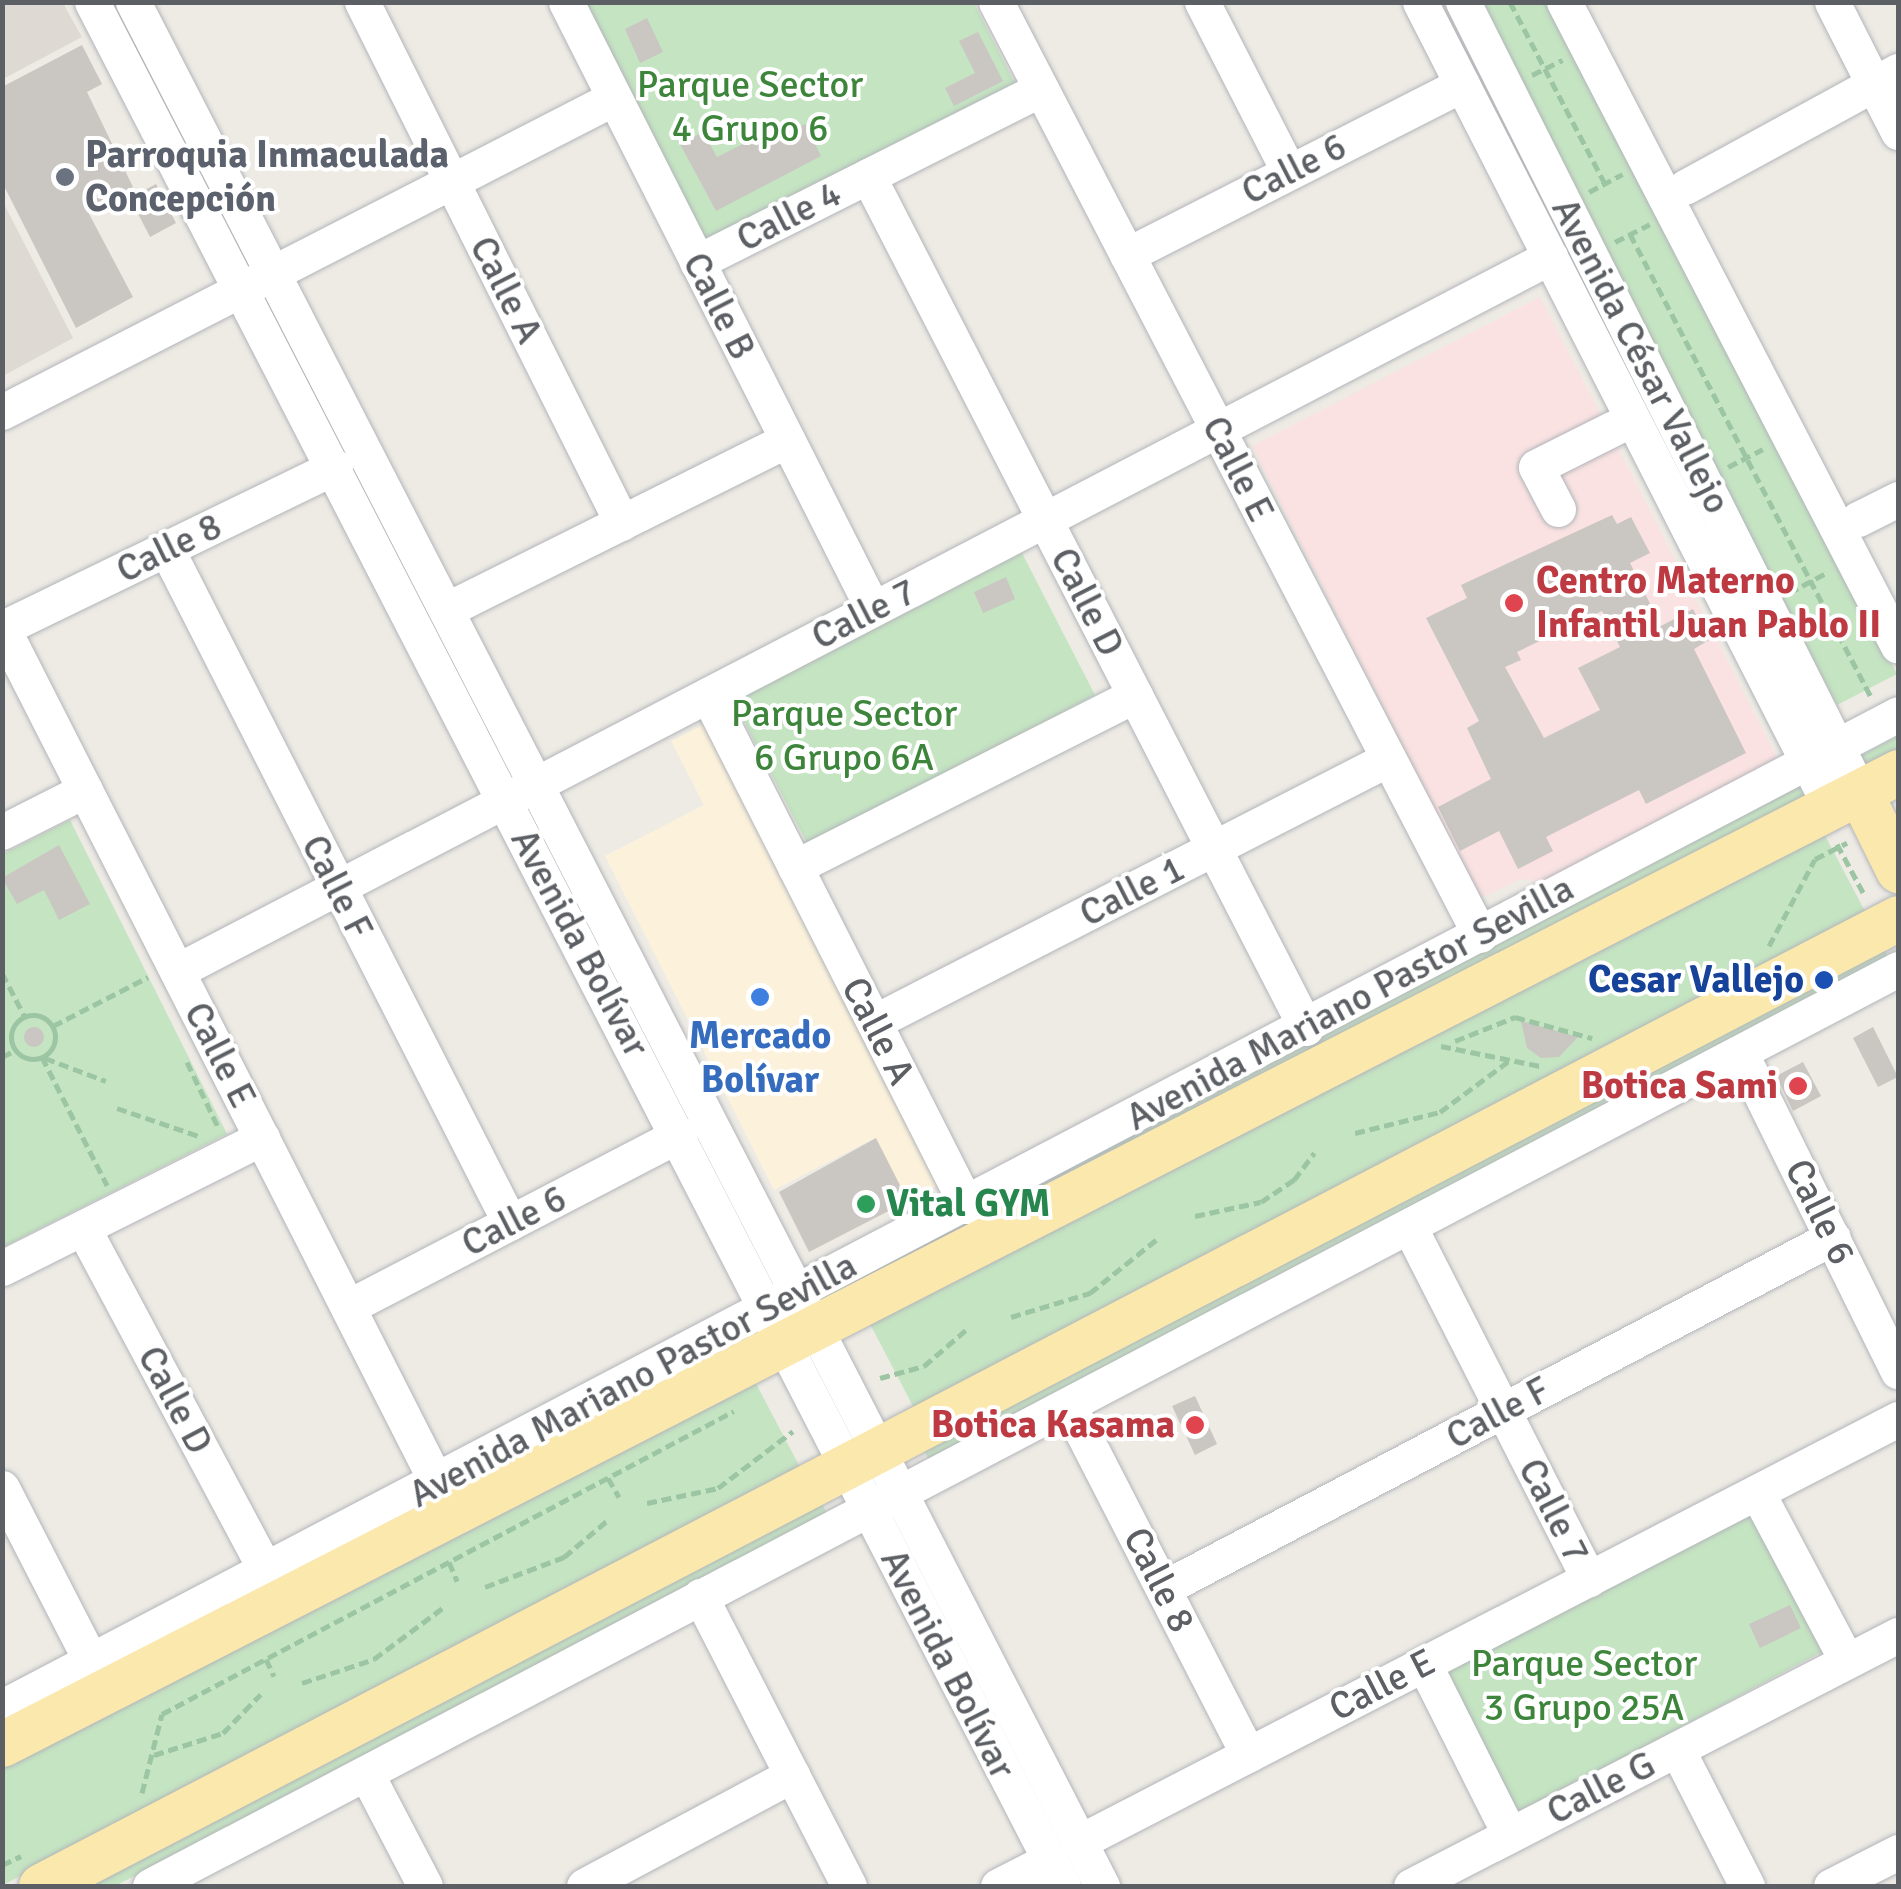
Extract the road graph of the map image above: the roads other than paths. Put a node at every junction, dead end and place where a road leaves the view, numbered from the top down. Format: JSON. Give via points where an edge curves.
{"nodes":[{"id":1,"x":92,"y":2,"type":"edge"},
{"id":2,"x":133,"y":2,"type":"edge"},
{"id":3,"x":362,"y":2,"type":"edge"},
{"id":4,"x":566,"y":2,"type":"edge"},
{"id":5,"x":996,"y":2,"type":"edge"},
{"id":6,"x":1202,"y":2,"type":"edge"},
{"id":7,"x":1420,"y":2,"type":"edge"},
{"id":8,"x":1464,"y":2,"type":"edge"},
{"id":9,"x":1564,"y":2,"type":"edge"},
{"id":10,"x":1591,"y":2,"type":"edge"},
{"id":11,"x":1832,"y":2,"type":"edge"},
{"id":12,"x":1886,"y":78,"type":"edge"},
{"id":13,"x":1462,"y":84,"type":"junction"},
{"id":14,"x":1040,"y":88,"type":"junction"},
{"id":15,"x":614,"y":98,"type":"junction"},
{"id":16,"x":1898,"y":132,"type":"edge"},
{"id":17,"x":1289,"y":172,"type":"junction"},
{"id":18,"x":868,"y":176,"type":"junction"},
{"id":19,"x":452,"y":182,"type":"junction"},
{"id":20,"x":1684,"y":187,"type":"junction"},
{"id":21,"x":1127,"y":255,"type":"junction"},
{"id":22,"x":1550,"y":257,"type":"junction"},
{"id":23,"x":697,"y":262,"type":"junction"},
{"id":24,"x":275,"y":272,"type":"junction"},
{"id":25,"x":243,"y":288,"type":"junction"},
{"id":26,"x":2,"y":412,"type":"edge"},
{"id":27,"x":1632,"y":419,"type":"junction"},
{"id":28,"x":1218,"y":430,"type":"junction"},
{"id":29,"x":787,"y":440,"type":"junction"},
{"id":30,"x":335,"y":466,"type":"junction"},
{"id":31,"x":1898,"y":499,"type":"edge"},
{"id":32,"x":1558,"y":509,"type":"dead end"},
{"id":33,"x":1858,"y":519,"type":"junction"},
{"id":34,"x":1044,"y":520,"type":"junction"},
{"id":35,"x":622,"y":523,"type":"junction"},
{"id":36,"x":166,"y":550,"type":"junction"},
{"id":37,"x":1898,"y":599,"type":"edge"},
{"id":38,"x":448,"y":609,"type":"junction"},
{"id":39,"x":872,"y":610,"type":"junction"},
{"id":40,"x":3,"y":628,"type":"edge"},
{"id":41,"x":1898,"y":646,"type":"edge"},
{"id":42,"x":1134,"y":694,"type":"junction"},
{"id":43,"x":708,"y":695,"type":"junction"},
{"id":44,"x":1886,"y":708,"type":"edge"},
{"id":45,"x":1822,"y":754,"type":"junction"},
{"id":46,"x":1388,"y":758,"type":"junction"},
{"id":47,"x":539,"y":783,"type":"junction"},
{"id":48,"x":85,"y":790,"type":"junction"},
{"id":49,"x":505,"y":801,"type":"junction"},
{"id":50,"x":1854,"y":810,"type":"edge"},
{"id":51,"x":2,"y":832,"type":"edge"},
{"id":52,"x":1214,"y":849,"type":"junction"},
{"id":53,"x":795,"y":867,"type":"junction"},
{"id":54,"x":1898,"y":870,"type":"edge"},
{"id":55,"x":337,"y":888,"type":"junction"},
{"id":56,"x":1890,"y":922,"type":"edge"},
{"id":57,"x":1480,"y":934,"type":"junction"},
{"id":58,"x":1898,"y":969,"type":"edge"},
{"id":59,"x":162,"y":977,"type":"junction"},
{"id":60,"x":874,"y":1022,"type":"junction"},
{"id":61,"x":1306,"y":1028,"type":"junction"},
{"id":62,"x":1741,"y":1054,"type":"junction"},
{"id":63,"x":680,"y":1134,"type":"junction"},
{"id":64,"x":262,"y":1138,"type":"junction"},
{"id":65,"x":105,"y":1200,"type":"junction"},
{"id":66,"x":967,"y":1206,"type":"junction"},
{"id":67,"x":510,"y":1223,"type":"junction"},
{"id":68,"x":1411,"y":1230,"type":"junction"},
{"id":69,"x":1833,"y":1237,"type":"junction"},
{"id":70,"x":2,"y":1268,"type":"edge"},
{"id":71,"x":348,"y":1307,"type":"junction"},
{"id":72,"x":793,"y":1320,"type":"junction"},
{"id":73,"x":1898,"y":1370,"type":"edge"},
{"id":74,"x":1069,"y":1406,"type":"junction"},
{"id":75,"x":1502,"y":1411,"type":"junction"},
{"id":76,"x":1898,"y":1419,"type":"edge"},
{"id":77,"x":862,"y":1458,"type":"junction"},
{"id":78,"x":437,"y":1482,"type":"junction"},
{"id":79,"x":2,"y":1488,"type":"edge"},
{"id":80,"x":1757,"y":1492,"type":"junction"},
{"id":81,"x":883,"y":1500,"type":"junction"},
{"id":82,"x":266,"y":1571,"type":"junction"},
{"id":83,"x":1589,"y":1579,"type":"junction"},
{"id":84,"x":1164,"y":1588,"type":"junction"},
{"id":85,"x":700,"y":1596,"type":"junction"},
{"id":86,"x":1898,"y":1634,"type":"edge"},
{"id":87,"x":1847,"y":1661,"type":"junction"},
{"id":88,"x":92,"y":1662,"type":"junction"},
{"id":89,"x":1424,"y":1664,"type":"junction"},
{"id":90,"x":2,"y":1707,"type":"edge"},
{"id":91,"x":2,"y":1744,"type":"edge"},
{"id":92,"x":1678,"y":1749,"type":"junction"},
{"id":93,"x":1248,"y":1755,"type":"junction"},
{"id":94,"x":366,"y":1772,"type":"junction"},
{"id":95,"x":792,"y":1776,"type":"junction"},
{"id":96,"x":1510,"y":1835,"type":"junction"},
{"id":97,"x":1898,"y":1852,"type":"edge"},
{"id":98,"x":1064,"y":1863,"type":"edge"},
{"id":99,"x":39,"y":1867,"type":"edge"},
{"id":100,"x":150,"y":1886,"type":"edge"},
{"id":101,"x":425,"y":1886,"type":"edge"},
{"id":102,"x":584,"y":1886,"type":"edge"},
{"id":103,"x":849,"y":1886,"type":"edge"},
{"id":104,"x":998,"y":1886,"type":"edge"},
{"id":105,"x":1102,"y":1886,"type":"edge"},
{"id":106,"x":1410,"y":1886,"type":"edge"},
{"id":107,"x":1747,"y":1886,"type":"edge"},
{"id":108,"x":1831,"y":1886,"type":"edge"}],
"edges":[{"from":1,"to":25,"type":"street","name":"Avenida Bolívar"},
{"from":2,"to":24,"type":"street","name":"Avenida Bolívar"},
{"from":3,"to":19,"type":"street","name":"Calle A"},
{"from":4,"to":15,"type":"street","name":"Calle B"},
{"from":5,"to":14,"type":"street","name":"Calle E"},
{"from":6,"to":17,"type":"street"},
{"from":7,"to":13,"type":"street","name":"Avenida César Vallejo"},
{"from":8,"to":45,"type":"street","name":"Avenida César Vallejo"},
{"from":9,"to":41,"type":"street"},
{"from":10,"to":20,"type":"street"},
{"from":11,"to":12,"type":"street"},
{"from":12,"to":16,"type":"street"},
{"from":12,"to":20,"type":"street"},
{"from":13,"to":17,"type":"street","name":"Calle 6"},
{"from":13,"to":22,"type":"street","name":"Avenida César Vallejo"},
{"from":14,"to":18,"type":"street","name":"Calle 4"},
{"from":14,"to":21,"type":"street","name":"Calle E"},
{"from":15,"to":19,"type":"street"},
{"from":15,"to":23,"type":"street","name":"Calle B"},
{"from":17,"to":21,"type":"street","name":"Calle 6"},
{"from":18,"to":23,"type":"street","name":"Calle 4"},
{"from":18,"to":34,"type":"street","name":"Calle D"},
{"from":19,"to":24,"type":"street"},
{"from":19,"to":35,"type":"street","name":"Calle A"},
{"from":20,"to":33,"type":"street"},
{"from":21,"to":28,"type":"street","name":"Calle E"},
{"from":22,"to":27,"type":"street","name":"Avenida César Vallejo"},
{"from":22,"to":28,"type":"street","name":"Calle 7"},
{"from":23,"to":29,"type":"street","name":"Calle B"},
{"from":24,"to":25,"type":"street"},
{"from":24,"to":38,"type":"street","name":"Avenida Bolívar"},
{"from":25,"to":26,"type":"street"},
{"from":25,"to":30,"type":"street","name":"Avenida Bolívar"},
{"from":27,"to":32,"type":"street","via":[[1536,467]]},
{"from":27,"to":45,"type":"street","name":"Avenida César Vallejo"},
{"from":28,"to":34,"type":"street","name":"Calle 7"},
{"from":28,"to":46,"type":"street","name":"Calle E"},
{"from":29,"to":35,"type":"street"},
{"from":29,"to":39,"type":"street","name":"Calle B"},
{"from":30,"to":36,"type":"street","name":"Calle 8"},
{"from":30,"to":49,"type":"street","name":"Avenida Bolívar"},
{"from":31,"to":33,"type":"street"},
{"from":33,"to":37,"type":"street"},
{"from":34,"to":39,"type":"street","name":"Calle 7"},
{"from":34,"to":42,"type":"street","name":"Calle D"},
{"from":35,"to":38,"type":"street"},
{"from":36,"to":40,"type":"street","name":"Calle 8"},
{"from":36,"to":55,"type":"street","name":"Calle F"},
{"from":38,"to":47,"type":"street","name":"Avenida Bolívar"},
{"from":39,"to":43,"type":"street","name":"Calle 7"},
{"from":40,"to":48,"type":"street","name":"Calle E"},
{"from":42,"to":52,"type":"street","name":"Calle D"},
{"from":42,"to":53,"type":"street"},
{"from":43,"to":47,"type":"street","name":"Calle 7"},
{"from":43,"to":53,"type":"street","name":"Calle A"},
{"from":44,"to":45,"type":"street","name":"Avenida Mariano Pastor Sevilla"},
{"from":45,"to":50,"type":"street","name":"Avenida César Vallejo"},
{"from":45,"to":57,"type":"street","name":"Avenida Mariano Pastor Sevilla"},
{"from":46,"to":52,"type":"street","name":"Calle 1"},
{"from":46,"to":57,"type":"street","name":"Calle E"},
{"from":47,"to":49,"type":"street","name":"Calle 7"},
{"from":47,"to":72,"type":"street","name":"Avenida Bolívar"},
{"from":48,"to":51,"type":"street"},
{"from":48,"to":59,"type":"street","name":"Calle E"},
{"from":49,"to":55,"type":"street","name":"Calle 7"},
{"from":49,"to":63,"type":"street","name":"Avenida Bolívar"},
{"from":50,"to":54,"type":"main road","name":"Avenida César Vallejo"},
{"from":50,"to":72,"type":"main road","name":"Avenida Mariano Pastor Sevilla"},
{"from":52,"to":60,"type":"street","name":"Calle 1"},
{"from":52,"to":61,"type":"street","name":"Calle D"},
{"from":53,"to":60,"type":"street","name":"Calle A"},
{"from":55,"to":59,"type":"street","name":"Calle 7"},
{"from":55,"to":67,"type":"street","name":"Calle F"},
{"from":56,"to":77,"type":"main road"},
{"from":57,"to":61,"type":"street","name":"Avenida Mariano Pastor Sevilla"},
{"from":58,"to":62,"type":"street"},
{"from":59,"to":64,"type":"street","name":"Calle E"},
{"from":60,"to":66,"type":"street","name":"Calle A"},
{"from":61,"to":66,"type":"street","name":"Avenida Mariano Pastor Sevilla"},
{"from":62,"to":68,"type":"street"},
{"from":62,"to":69,"type":"street","name":"Calle 6"},
{"from":63,"to":67,"type":"street","name":"Calle 6"},
{"from":63,"to":72,"type":"street","name":"Avenida Bolívar"},
{"from":64,"to":65,"type":"street"},
{"from":64,"to":71,"type":"street","name":"Calle E"},
{"from":65,"to":70,"type":"street"},
{"from":65,"to":82,"type":"street","name":"Calle D"},
{"from":66,"to":72,"type":"street","name":"Avenida Mariano Pastor Sevilla"},
{"from":67,"to":71,"type":"street","name":"Calle 6"},
{"from":68,"to":74,"type":"street"},
{"from":68,"to":75,"type":"street","name":"Calle 7"},
{"from":69,"to":73,"type":"street","name":"Calle 6"},
{"from":69,"to":75,"type":"street","name":"Calle F"},
{"from":71,"to":78,"type":"street","name":"Calle E"},
{"from":72,"to":77,"type":"street","name":"Avenida Bolívar"},
{"from":72,"to":78,"type":"street","name":"Avenida Mariano Pastor Sevilla"},
{"from":72,"to":91,"type":"main road","name":"Avenida Mariano Pastor Sevilla"},
{"from":74,"to":81,"type":"street"},
{"from":74,"to":84,"type":"street","name":"Calle 8"},
{"from":75,"to":83,"type":"street","name":"Calle 7"},
{"from":75,"to":84,"type":"street","name":"Calle F"},
{"from":76,"to":80,"type":"street","name":"Calle E"},
{"from":77,"to":81,"type":"street","name":"Avenida Bolívar"},
{"from":77,"to":99,"type":"main road"},
{"from":78,"to":82,"type":"street","name":"Avenida Mariano Pastor Sevilla"},
{"from":79,"to":88,"type":"street"},
{"from":80,"to":83,"type":"street","name":"Calle E"},
{"from":80,"to":87,"type":"street"},
{"from":81,"to":85,"type":"street"},
{"from":81,"to":98,"type":"street","name":"Avenida Bolívar"},
{"from":82,"to":88,"type":"street","name":"Avenida Mariano Pastor Sevilla"},
{"from":83,"to":89,"type":"street","name":"Calle E"},
{"from":84,"to":93,"type":"street","name":"Calle 8"},
{"from":85,"to":94,"type":"street"},
{"from":85,"to":95,"type":"street"},
{"from":86,"to":87,"type":"street","name":"Calle G"},
{"from":87,"to":92,"type":"street","name":"Calle G"},
{"from":88,"to":90,"type":"street","name":"Avenida Mariano Pastor Sevilla"},
{"from":89,"to":93,"type":"street","name":"Calle E"},
{"from":89,"to":96,"type":"street"},
{"from":92,"to":96,"type":"street","name":"Calle G"},
{"from":92,"to":107,"type":"street"},
{"from":93,"to":98,"type":"street","name":"Calle E"},
{"from":94,"to":100,"type":"street"},
{"from":94,"to":101,"type":"street"},
{"from":95,"to":102,"type":"street"},
{"from":95,"to":103,"type":"street"},
{"from":96,"to":106,"type":"street","name":"Calle G"},
{"from":97,"to":108,"type":"street"},
{"from":98,"to":104,"type":"street","name":"Calle E"},
{"from":98,"to":105,"type":"street","name":"Avenida Bolívar"}]}
